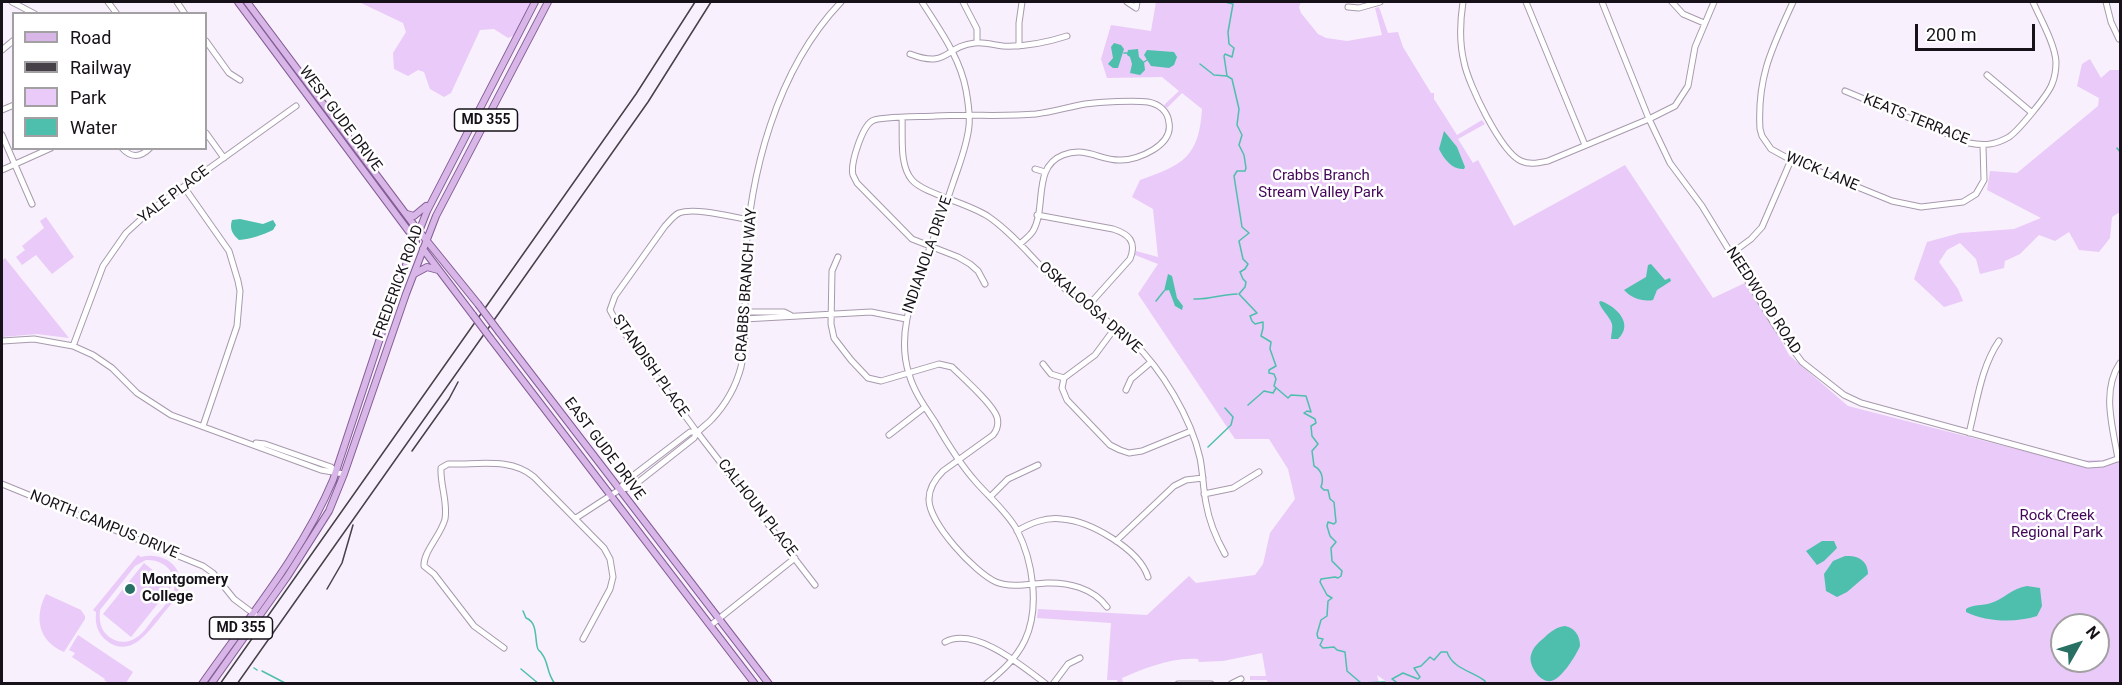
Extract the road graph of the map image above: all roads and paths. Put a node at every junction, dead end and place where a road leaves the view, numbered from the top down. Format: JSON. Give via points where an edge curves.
{"nodes":[{"id":1,"x":12,"y":2,"type":"edge"},
{"id":2,"x":238,"y":2,"type":"edge"},
{"id":3,"x":247,"y":2,"type":"edge"},
{"id":4,"x":535,"y":2,"type":"edge"},
{"id":5,"x":548,"y":2,"type":"edge"},
{"id":6,"x":842,"y":2,"type":"edge"},
{"id":7,"x":922,"y":2,"type":"edge"},
{"id":8,"x":963,"y":2,"type":"edge"},
{"id":9,"x":1022,"y":2,"type":"edge"},
{"id":10,"x":1127,"y":2,"type":"edge"},
{"id":11,"x":1137,"y":2,"type":"edge"},
{"id":12,"x":1380,"y":2,"type":"edge"},
{"id":13,"x":1462,"y":2,"type":"edge"},
{"id":14,"x":1526,"y":2,"type":"edge"},
{"id":15,"x":1602,"y":2,"type":"edge"},
{"id":16,"x":1672,"y":2,"type":"edge"},
{"id":17,"x":1714,"y":2,"type":"edge"},
{"id":18,"x":1793,"y":2,"type":"edge"},
{"id":19,"x":2033,"y":2,"type":"edge"},
{"id":20,"x":2106,"y":2,"type":"edge"},
{"id":21,"x":1348,"y":7,"type":"dead end"},
{"id":22,"x":31,"y":12,"type":"edge"},
{"id":23,"x":1704,"y":23,"type":"junction"},
{"id":24,"x":1067,"y":36,"type":"dead end"},
{"id":25,"x":2119,"y":39,"type":"edge"},
{"id":26,"x":207,"y":42,"type":"edge"},
{"id":27,"x":977,"y":42,"type":"junction"},
{"id":28,"x":1019,"y":46,"type":"junction"},
{"id":29,"x":953,"y":52,"type":"junction"},
{"id":30,"x":910,"y":54,"type":"dead end"},
{"id":31,"x":1987,"y":75,"type":"dead end"},
{"id":32,"x":240,"y":80,"type":"dead end"},
{"id":33,"x":1845,"y":91,"type":"dead end"},
{"id":34,"x":297,"y":106,"type":"dead end"},
{"id":35,"x":2031,"y":112,"type":"junction"},
{"id":36,"x":968,"y":115,"type":"junction"},
{"id":37,"x":902,"y":118,"type":"junction"},
{"id":38,"x":1649,"y":119,"type":"junction"},
{"id":39,"x":207,"y":134,"type":"edge"},
{"id":40,"x":2,"y":135,"type":"edge"},
{"id":41,"x":1585,"y":145,"type":"junction"},
{"id":42,"x":1983,"y":146,"type":"junction"},
{"id":43,"x":46,"y":150,"type":"edge"},
{"id":44,"x":124,"y":150,"type":"edge"},
{"id":45,"x":133,"y":150,"type":"edge"},
{"id":46,"x":148,"y":150,"type":"edge"},
{"id":47,"x":128,"y":154,"type":"junction"},
{"id":48,"x":224,"y":158,"type":"junction"},
{"id":49,"x":1791,"y":160,"type":"junction"},
{"id":50,"x":14,"y":164,"type":"junction"},
{"id":51,"x":1035,"y":169,"type":"dead end"},
{"id":52,"x":2,"y":170,"type":"edge"},
{"id":53,"x":1045,"y":172,"type":"junction"},
{"id":54,"x":184,"y":187,"type":"junction"},
{"id":55,"x":434,"y":197,"type":"junction"},
{"id":56,"x":948,"y":197,"type":"junction"},
{"id":57,"x":32,"y":204,"type":"dead end"},
{"id":58,"x":406,"y":214,"type":"junction"},
{"id":59,"x":1037,"y":215,"type":"junction"},
{"id":60,"x":750,"y":220,"type":"junction"},
{"id":61,"x":419,"y":230,"type":"junction"},
{"id":62,"x":416,"y":240,"type":"junction"},
{"id":63,"x":427,"y":240,"type":"junction"},
{"id":64,"x":1020,"y":244,"type":"junction"},
{"id":65,"x":930,"y":247,"type":"junction"},
{"id":66,"x":423,"y":250,"type":"junction"},
{"id":67,"x":1731,"y":253,"type":"junction"},
{"id":68,"x":838,"y":257,"type":"dead end"},
{"id":69,"x":439,"y":271,"type":"junction"},
{"id":70,"x":414,"y":274,"type":"junction"},
{"id":71,"x":985,"y":284,"type":"dead end"},
{"id":72,"x":1087,"y":307,"type":"junction"},
{"id":73,"x":830,"y":313,"type":"junction"},
{"id":74,"x":745,"y":316,"type":"junction"},
{"id":75,"x":906,"y":319,"type":"junction"},
{"id":76,"x":1115,"y":328,"type":"junction"},
{"id":77,"x":2,"y":341,"type":"edge"},
{"id":78,"x":1999,"y":341,"type":"dead end"},
{"id":79,"x":74,"y":346,"type":"junction"},
{"id":80,"x":1152,"y":362,"type":"junction"},
{"id":81,"x":2121,"y":363,"type":"edge"},
{"id":82,"x":1043,"y":364,"type":"dead end"},
{"id":83,"x":909,"y":374,"type":"junction"},
{"id":84,"x":1064,"y":378,"type":"junction"},
{"id":85,"x":1126,"y":390,"type":"dead end"},
{"id":86,"x":925,"y":407,"type":"junction"},
{"id":87,"x":203,"y":426,"type":"junction"},
{"id":88,"x":1191,"y":430,"type":"junction"},
{"id":89,"x":697,"y":432,"type":"junction"},
{"id":90,"x":1969,"y":433,"type":"junction"},
{"id":91,"x":889,"y":435,"type":"dead end"},
{"id":92,"x":2119,"y":458,"type":"edge"},
{"id":93,"x":958,"y":460,"type":"junction"},
{"id":94,"x":1038,"y":465,"type":"dead end"},
{"id":95,"x":336,"y":472,"type":"junction"},
{"id":96,"x":1259,"y":472,"type":"dead end"},
{"id":97,"x":344,"y":474,"type":"junction"},
{"id":98,"x":1203,"y":478,"type":"junction"},
{"id":99,"x":2,"y":484,"type":"edge"},
{"id":100,"x":619,"y":490,"type":"junction"},
{"id":101,"x":1204,"y":494,"type":"junction"},
{"id":102,"x":611,"y":497,"type":"junction"},
{"id":103,"x":990,"y":497,"type":"junction"},
{"id":104,"x":576,"y":519,"type":"junction"},
{"id":105,"x":1017,"y":531,"type":"junction"},
{"id":106,"x":1116,"y":541,"type":"junction"},
{"id":107,"x":1226,"y":554,"type":"dead end"},
{"id":108,"x":795,"y":558,"type":"junction"},
{"id":109,"x":1148,"y":577,"type":"dead end"},
{"id":110,"x":1032,"y":584,"type":"junction"},
{"id":111,"x":815,"y":585,"type":"dead end"},
{"id":112,"x":1107,"y":607,"type":"dead end"},
{"id":113,"x":252,"y":612,"type":"junction"},
{"id":114,"x":258,"y":617,"type":"junction"},
{"id":115,"x":719,"y":619,"type":"junction"},
{"id":116,"x":711,"y":625,"type":"junction"},
{"id":117,"x":583,"y":639,"type":"dead end"},
{"id":118,"x":945,"y":642,"type":"dead end"},
{"id":119,"x":504,"y":648,"type":"dead end"},
{"id":120,"x":1080,"y":658,"type":"dead end"},
{"id":121,"x":1013,"y":659,"type":"junction"},
{"id":122,"x":1241,"y":679,"type":"dead end"},
{"id":123,"x":202,"y":684,"type":"edge"},
{"id":124,"x":211,"y":684,"type":"edge"},
{"id":125,"x":755,"y":684,"type":"edge"},
{"id":126,"x":769,"y":684,"type":"edge"},
{"id":127,"x":986,"y":684,"type":"edge"},
{"id":128,"x":1046,"y":684,"type":"edge"},
{"id":129,"x":1053,"y":684,"type":"edge"},
{"id":130,"x":1178,"y":684,"type":"edge"},
{"id":131,"x":1211,"y":684,"type":"edge"},
{"id":132,"x":1231,"y":684,"type":"edge"}],
"edges":[{"from":1,"to":22,"type":"street"},
{"from":2,"to":62,"type":"main road","name":"WEST GUDE DRIVE"},
{"from":3,"to":58,"type":"main road","name":"WEST GUDE DRIVE"},
{"from":4,"to":55,"type":"main road","name":"FREDERICK ROAD","number":"MD 355"},
{"from":5,"to":63,"type":"main road","name":"FREDERICK ROAD","number":"MD 355","via":[[450,188]]},
{"from":6,"to":60,"type":"street","name":"CRABBS BRANCH WAY","via":[[800,57],[781,97],[763,152]]},
{"from":7,"to":29,"type":"street","name":"INDIANOLA DRIVE"},
{"from":8,"to":27,"type":"street","via":[[977,29]]},
{"from":9,"to":28,"type":"street"},
{"from":10,"to":11,"type":"street","via":[[1136,8]]},
{"from":12,"to":21,"type":"street"},
{"from":13,"to":41,"type":"street","via":[[1460,37],[1467,77],[1510,152],[1522,162],[1535,164]]},
{"from":14,"to":41,"type":"street"},
{"from":15,"to":38,"type":"street","name":"NEEDWOOD ROAD"},
{"from":16,"to":23,"type":"street","via":[[1683,14]]},
{"from":17,"to":23,"type":"street"},
{"from":18,"to":49,"type":"street","name":"WICK LANE","via":[[1765,67],[1759,118],[1766,144]]},
{"from":19,"to":35,"type":"street","name":"KEATS TERRACE","via":[[2056,60],[2056,72],[2052,85]]},
{"from":20,"to":25,"type":"street"},
{"from":23,"to":38,"type":"street","via":[[1683,96],[1669,110]]},
{"from":24,"to":28,"type":"street"},
{"from":26,"to":32,"type":"street"},
{"from":27,"to":28,"type":"street"},
{"from":27,"to":29,"type":"street"},
{"from":29,"to":30,"type":"street","via":[[931,60]]},
{"from":29,"to":36,"type":"street","name":"INDIANOLA DRIVE","via":[[966,90]]},
{"from":31,"to":35,"type":"street"},
{"from":33,"to":42,"type":"street","name":"KEATS TERRACE"},
{"from":34,"to":48,"type":"street","name":"YALE PLACE"},
{"from":35,"to":42,"type":"street","name":"KEATS TERRACE","via":[[2009,137]]},
{"from":36,"to":37,"type":"street"},
{"from":36,"to":53,"type":"street","via":[[1034,114],[1085,104],[1144,101],[1159,105],[1168,116],[1168,136],[1154,149],[1121,160],[1089,153],[1066,154],[1050,163]]},
{"from":36,"to":56,"type":"street","name":"INDIANOLA DRIVE","via":[[962,157]]},
{"from":37,"to":56,"type":"street","name":"OSKALOOSA DRIVE","via":[[909,176],[923,188]]},
{"from":37,"to":65,"type":"street","via":[[877,119],[865,127],[852,167],[853,176],[912,239]]},
{"from":38,"to":41,"type":"street"},
{"from":38,"to":67,"type":"street","name":"NEEDWOOD ROAD","via":[[1671,163]]},
{"from":39,"to":48,"type":"street"},
{"from":40,"to":50,"type":"street"},
{"from":42,"to":49,"type":"street","name":"WICK LANE","via":[[1984,180],[1976,194],[1963,202],[1921,207],[1892,201]]},
{"from":43,"to":50,"type":"street"},
{"from":44,"to":47,"type":"street"},
{"from":45,"to":47,"type":"street"},
{"from":46,"to":47,"type":"street","via":[[141,156]]},
{"from":48,"to":54,"type":"street","name":"YALE PLACE"},
{"from":49,"to":67,"type":"street","via":[[1762,227]]},
{"from":50,"to":52,"type":"street"},
{"from":50,"to":57,"type":"street"},
{"from":51,"to":53,"type":"street"},
{"from":53,"to":59,"type":"street"},
{"from":54,"to":79,"type":"street","name":"YALE PLACE","via":[[138,221],[113,250],[96,281]]},
{"from":54,"to":87,"type":"street","via":[[229,251],[240,291],[237,326]]},
{"from":55,"to":58,"type":"main road","via":[[418,214]]},
{"from":55,"to":61,"type":"main road","name":"FREDERICK ROAD","number":"MD 355"},
{"from":56,"to":64,"type":"street","name":"OSKALOOSA DRIVE","via":[[987,215]]},
{"from":56,"to":65,"type":"street","name":"INDIANOLA DRIVE"},
{"from":58,"to":61,"type":"main road","name":"WEST GUDE DRIVE"},
{"from":59,"to":64,"type":"street","via":[[1034,230]]},
{"from":59,"to":72,"type":"street","via":[[1113,229],[1130,236],[1130,259]]},
{"from":60,"to":74,"type":"street","name":"CRABBS BRANCH WAY"},
{"from":60,"to":89,"type":"street","name":"STANDISH PLACE","via":[[698,212],[674,216],[615,296],[610,310]]},
{"from":61,"to":62,"type":"main road","name":"FREDERICK ROAD","number":"MD 355"},
{"from":61,"to":63,"type":"main road","name":"EAST GUDE DRIVE"},
{"from":62,"to":66,"type":"main road","name":"WEST GUDE DRIVE"},
{"from":62,"to":95,"type":"main road","name":"FREDERICK ROAD","number":"MD 355"},
{"from":63,"to":66,"type":"main road","name":"FREDERICK ROAD","number":"MD 355"},
{"from":63,"to":100,"type":"main road","name":"EAST GUDE DRIVE","bridge":true},
{"from":64,"to":72,"type":"street","name":"OSKALOOSA DRIVE"},
{"from":65,"to":71,"type":"street","via":[[970,264]]},
{"from":65,"to":75,"type":"street","name":"INDIANOLA DRIVE"},
{"from":66,"to":69,"type":"main road","name":"EAST GUDE DRIVE"},
{"from":66,"to":70,"type":"main road","name":"FREDERICK ROAD","number":"MD 355"},
{"from":67,"to":90,"type":"street","name":"NEEDWOOD ROAD","via":[[1790,348],[1824,381],[1861,403]]},
{"from":68,"to":73,"type":"street","via":[[832,271]]},
{"from":69,"to":70,"type":"main road","via":[[427,267]]},
{"from":69,"to":102,"type":"main road","name":"EAST GUDE DRIVE","bridge":true},
{"from":70,"to":97,"type":"main road","name":"FREDERICK ROAD","number":"MD 355"},
{"from":72,"to":76,"type":"street","name":"OSKALOOSA DRIVE"},
{"from":73,"to":74,"type":"street"},
{"from":73,"to":75,"type":"street","via":[[871,312]]},
{"from":73,"to":83,"type":"street","via":[[834,338],[868,378],[881,381]]},
{"from":74,"to":89,"type":"street","name":"CRABBS BRANCH WAY","via":[[744,349],[736,382],[724,405]]},
{"from":75,"to":83,"type":"street","name":"INDIANOLA DRIVE"},
{"from":76,"to":80,"type":"street","name":"OSKALOOSA DRIVE"},
{"from":76,"to":84,"type":"street","via":[[1095,355]]},
{"from":77,"to":79,"type":"street","via":[[34,339]]},
{"from":78,"to":90,"type":"street","via":[[1986,365]]},
{"from":79,"to":87,"type":"street","via":[[112,368],[156,406]]},
{"from":80,"to":85,"type":"street","via":[[1131,379]]},
{"from":80,"to":88,"type":"street","name":"OSKALOOSA DRIVE"},
{"from":81,"to":92,"type":"street","via":[[2111,381],[2110,396]]},
{"from":82,"to":84,"type":"street","via":[[1051,374]]},
{"from":83,"to":86,"type":"street","name":"INDIANOLA DRIVE"},
{"from":83,"to":93,"type":"street","via":[[939,364],[952,367],[993,409],[998,418],[997,430]]},
{"from":84,"to":88,"type":"street","via":[[1062,388],[1067,400],[1120,450],[1142,451]]},
{"from":86,"to":91,"type":"street"},
{"from":86,"to":93,"type":"street","name":"INDIANOLA DRIVE"},
{"from":87,"to":95,"type":"street","via":[[331,466]]},
{"from":88,"to":98,"type":"street","name":"OSKALOOSA DRIVE"},
{"from":89,"to":100,"type":"street","name":"CRABBS BRANCH WAY","via":[[663,464],[632,486]]},
{"from":89,"to":108,"type":"street","name":"CALHOUN PLACE"},
{"from":90,"to":92,"type":"street","name":"NEEDWOOD ROAD","via":[[2088,465]]},
{"from":93,"to":103,"type":"street","name":"INDIANOLA DRIVE"},
{"from":93,"to":110,"type":"street","via":[[936,478],[930,489],[931,512],[937,524],[983,576],[1003,585]]},
{"from":94,"to":103,"type":"street","via":[[1008,479]]},
{"from":95,"to":97,"type":"street"},
{"from":95,"to":113,"type":"main road","name":"FREDERICK ROAD","number":"MD 355","via":[[316,518]]},
{"from":96,"to":101,"type":"street","via":[[1233,488]]},
{"from":97,"to":114,"type":"main road","name":"FREDERICK ROAD","number":"MD 355","via":[[319,530]]},
{"from":98,"to":101,"type":"street","name":"OSKALOOSA DRIVE"},
{"from":98,"to":106,"type":"street","via":[[1174,486]]},
{"from":99,"to":113,"type":"street","name":"NORTH CAMPUS DRIVE","via":[[203,566],[234,600]]},
{"from":100,"to":102,"type":"street","name":"CRABBS BRANCH WAY"},
{"from":100,"to":115,"type":"main road","name":"EAST GUDE DRIVE"},
{"from":101,"to":107,"type":"street","name":"OSKALOOSA DRIVE","via":[[1211,524]]},
{"from":102,"to":104,"type":"street","name":"CRABBS BRANCH WAY"},
{"from":102,"to":116,"type":"main road","name":"EAST GUDE DRIVE"},
{"from":103,"to":105,"type":"street","name":"INDIANOLA DRIVE"},
{"from":104,"to":117,"type":"street","via":[[604,548],[612,567],[610,589]]},
{"from":104,"to":119,"type":"street","via":[[520,467],[448,464],[441,468],[445,516],[424,566],[474,626]]},
{"from":105,"to":106,"type":"street","via":[[1040,520],[1063,519],[1094,528]]},
{"from":105,"to":110,"type":"street","name":"INDIANOLA DRIVE"},
{"from":106,"to":109,"type":"street","via":[[1142,564]]},
{"from":108,"to":111,"type":"street","name":"CALHOUN PLACE"},
{"from":108,"to":115,"type":"street"},
{"from":110,"to":112,"type":"street","via":[[1069,585],[1097,595]]},
{"from":110,"to":121,"type":"street","name":"INDIANOLA DRIVE","via":[[1025,641]]},
{"from":113,"to":114,"type":"street","name":"NORTH CAMPUS DRIVE"},
{"from":113,"to":123,"type":"main road","number":"MD 355"},
{"from":114,"to":124,"type":"main road","number":"MD 355"},
{"from":115,"to":116,"type":"street"},
{"from":115,"to":126,"type":"main road","name":"EAST GUDE DRIVE"},
{"from":116,"to":125,"type":"main road","name":"EAST GUDE DRIVE"},
{"from":118,"to":121,"type":"street","via":[[968,639]]},
{"from":120,"to":129,"type":"street","via":[[1068,664]]},
{"from":121,"to":127,"type":"street","name":"INDIANOLA DRIVE"},
{"from":121,"to":128,"type":"street"},
{"from":122,"to":132,"type":"street"},
{"from":130,"to":131,"type":"street"}]}
